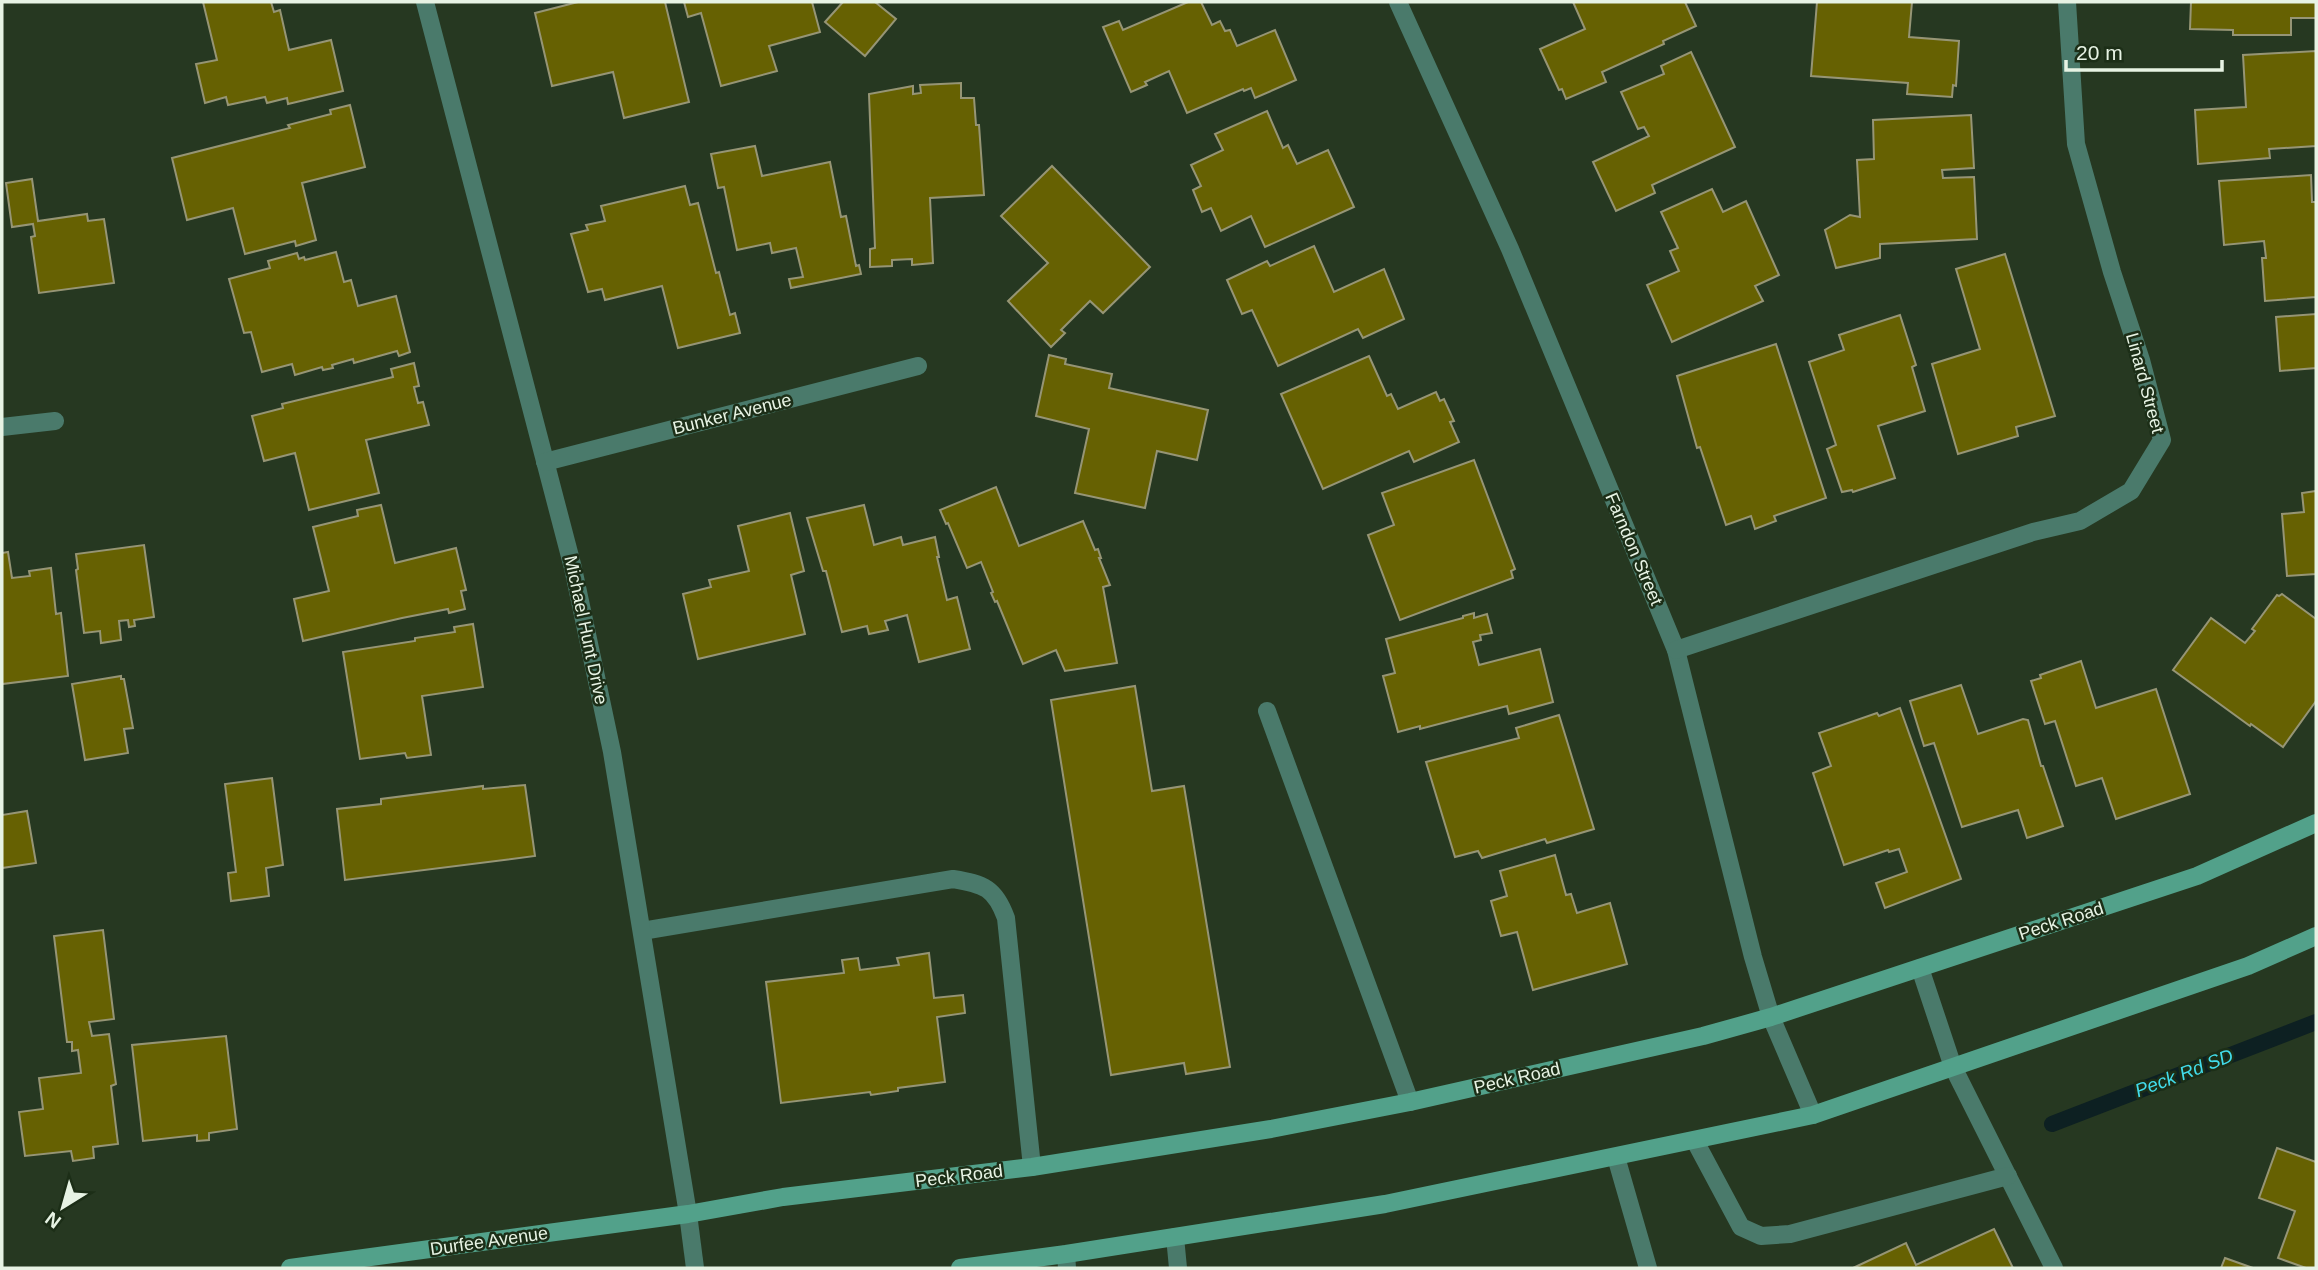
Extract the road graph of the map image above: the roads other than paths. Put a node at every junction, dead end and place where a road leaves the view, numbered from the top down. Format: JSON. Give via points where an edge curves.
{"nodes":[{"id":1,"x":425,"y":2,"type":"edge"},
{"id":2,"x":1398,"y":2,"type":"edge"},
{"id":3,"x":2067,"y":2,"type":"edge"},
{"id":4,"x":919,"y":366,"type":"dead end"},
{"id":5,"x":55,"y":421,"type":"dead end"},
{"id":6,"x":2,"y":428,"type":"edge"},
{"id":7,"x":545,"y":462,"type":"junction"},
{"id":8,"x":1676,"y":650,"type":"junction"},
{"id":9,"x":1267,"y":710,"type":"dead end"},
{"id":10,"x":2316,"y":823,"type":"edge"},
{"id":11,"x":642,"y":931,"type":"junction"},
{"id":12,"x":2316,"y":936,"type":"edge"},
{"id":13,"x":1920,"y":968,"type":"junction"},
{"id":14,"x":1771,"y":1017,"type":"junction"},
{"id":15,"x":1953,"y":1067,"type":"junction"},
{"id":16,"x":1410,"y":1102,"type":"junction"},
{"id":17,"x":1813,"y":1115,"type":"junction"},
{"id":18,"x":1695,"y":1141,"type":"junction"},
{"id":19,"x":1616,"y":1157,"type":"junction"},
{"id":20,"x":1032,"y":1167,"type":"junction"},
{"id":21,"x":2008,"y":1176,"type":"junction"},
{"id":22,"x":688,"y":1214,"type":"junction"},
{"id":23,"x":1175,"y":1237,"type":"junction"},
{"id":24,"x":1067,"y":1261,"type":"edge"},
{"id":25,"x":290,"y":1268,"type":"edge"},
{"id":26,"x":695,"y":1268,"type":"edge"},
{"id":27,"x":960,"y":1268,"type":"edge"},
{"id":28,"x":1178,"y":1268,"type":"edge"},
{"id":29,"x":1648,"y":1268,"type":"edge"},
{"id":30,"x":2054,"y":1268,"type":"edge"}],
"edges":[{"from":1,"to":7,"type":"street","name":"Michael Hunt Drive"},
{"from":2,"to":8,"type":"street","name":"Farndon Street","via":[[1510,249]]},
{"from":3,"to":8,"type":"street","name":"Linard Street","via":[[2076,145],[2162,440],[2132,491],[2080,521],[2033,532]]},
{"from":4,"to":7,"type":"street","name":"Bunker Avenue"},
{"from":5,"to":6,"type":"street"},
{"from":7,"to":11,"type":"street","name":"Michael Hunt Drive","via":[[612,752]]},
{"from":8,"to":14,"type":"street","name":"Farndon Street"},
{"from":9,"to":16,"type":"street"},
{"from":10,"to":13,"type":"main road","name":"Peck Road","via":[[2197,876]]},
{"from":11,"to":20,"type":"street","via":[[953,878],[980,883],[999,899],[1006,918]]},
{"from":11,"to":22,"type":"street","name":"Michael Hunt Drive"},
{"from":12,"to":15,"type":"main road","via":[[2248,966]]},
{"from":13,"to":14,"type":"main road","name":"Peck Road"},
{"from":13,"to":15,"type":"street"},
{"from":14,"to":16,"type":"main road","name":"Peck Road"},
{"from":14,"to":17,"type":"street","name":"Farndon Street"},
{"from":15,"to":17,"type":"main road"},
{"from":15,"to":21,"type":"street"},
{"from":16,"to":20,"type":"main road","name":"Peck Road"},
{"from":17,"to":18,"type":"main road"},
{"from":18,"to":19,"type":"main road"},
{"from":18,"to":21,"type":"street","via":[[1741,1227],[1761,1236],[1790,1234]]},
{"from":19,"to":23,"type":"main road","via":[[1385,1204]]},
{"from":19,"to":29,"type":"street"},
{"from":20,"to":22,"type":"main road","name":"Peck Road","via":[[783,1197]]},
{"from":21,"to":30,"type":"street"},
{"from":22,"to":25,"type":"main road","name":"Durfee Avenue"},
{"from":22,"to":26,"type":"street","name":"Michael Hunt Drive"},
{"from":23,"to":24,"type":"main road"},
{"from":23,"to":28,"type":"street"},
{"from":24,"to":27,"type":"main road"}]}
